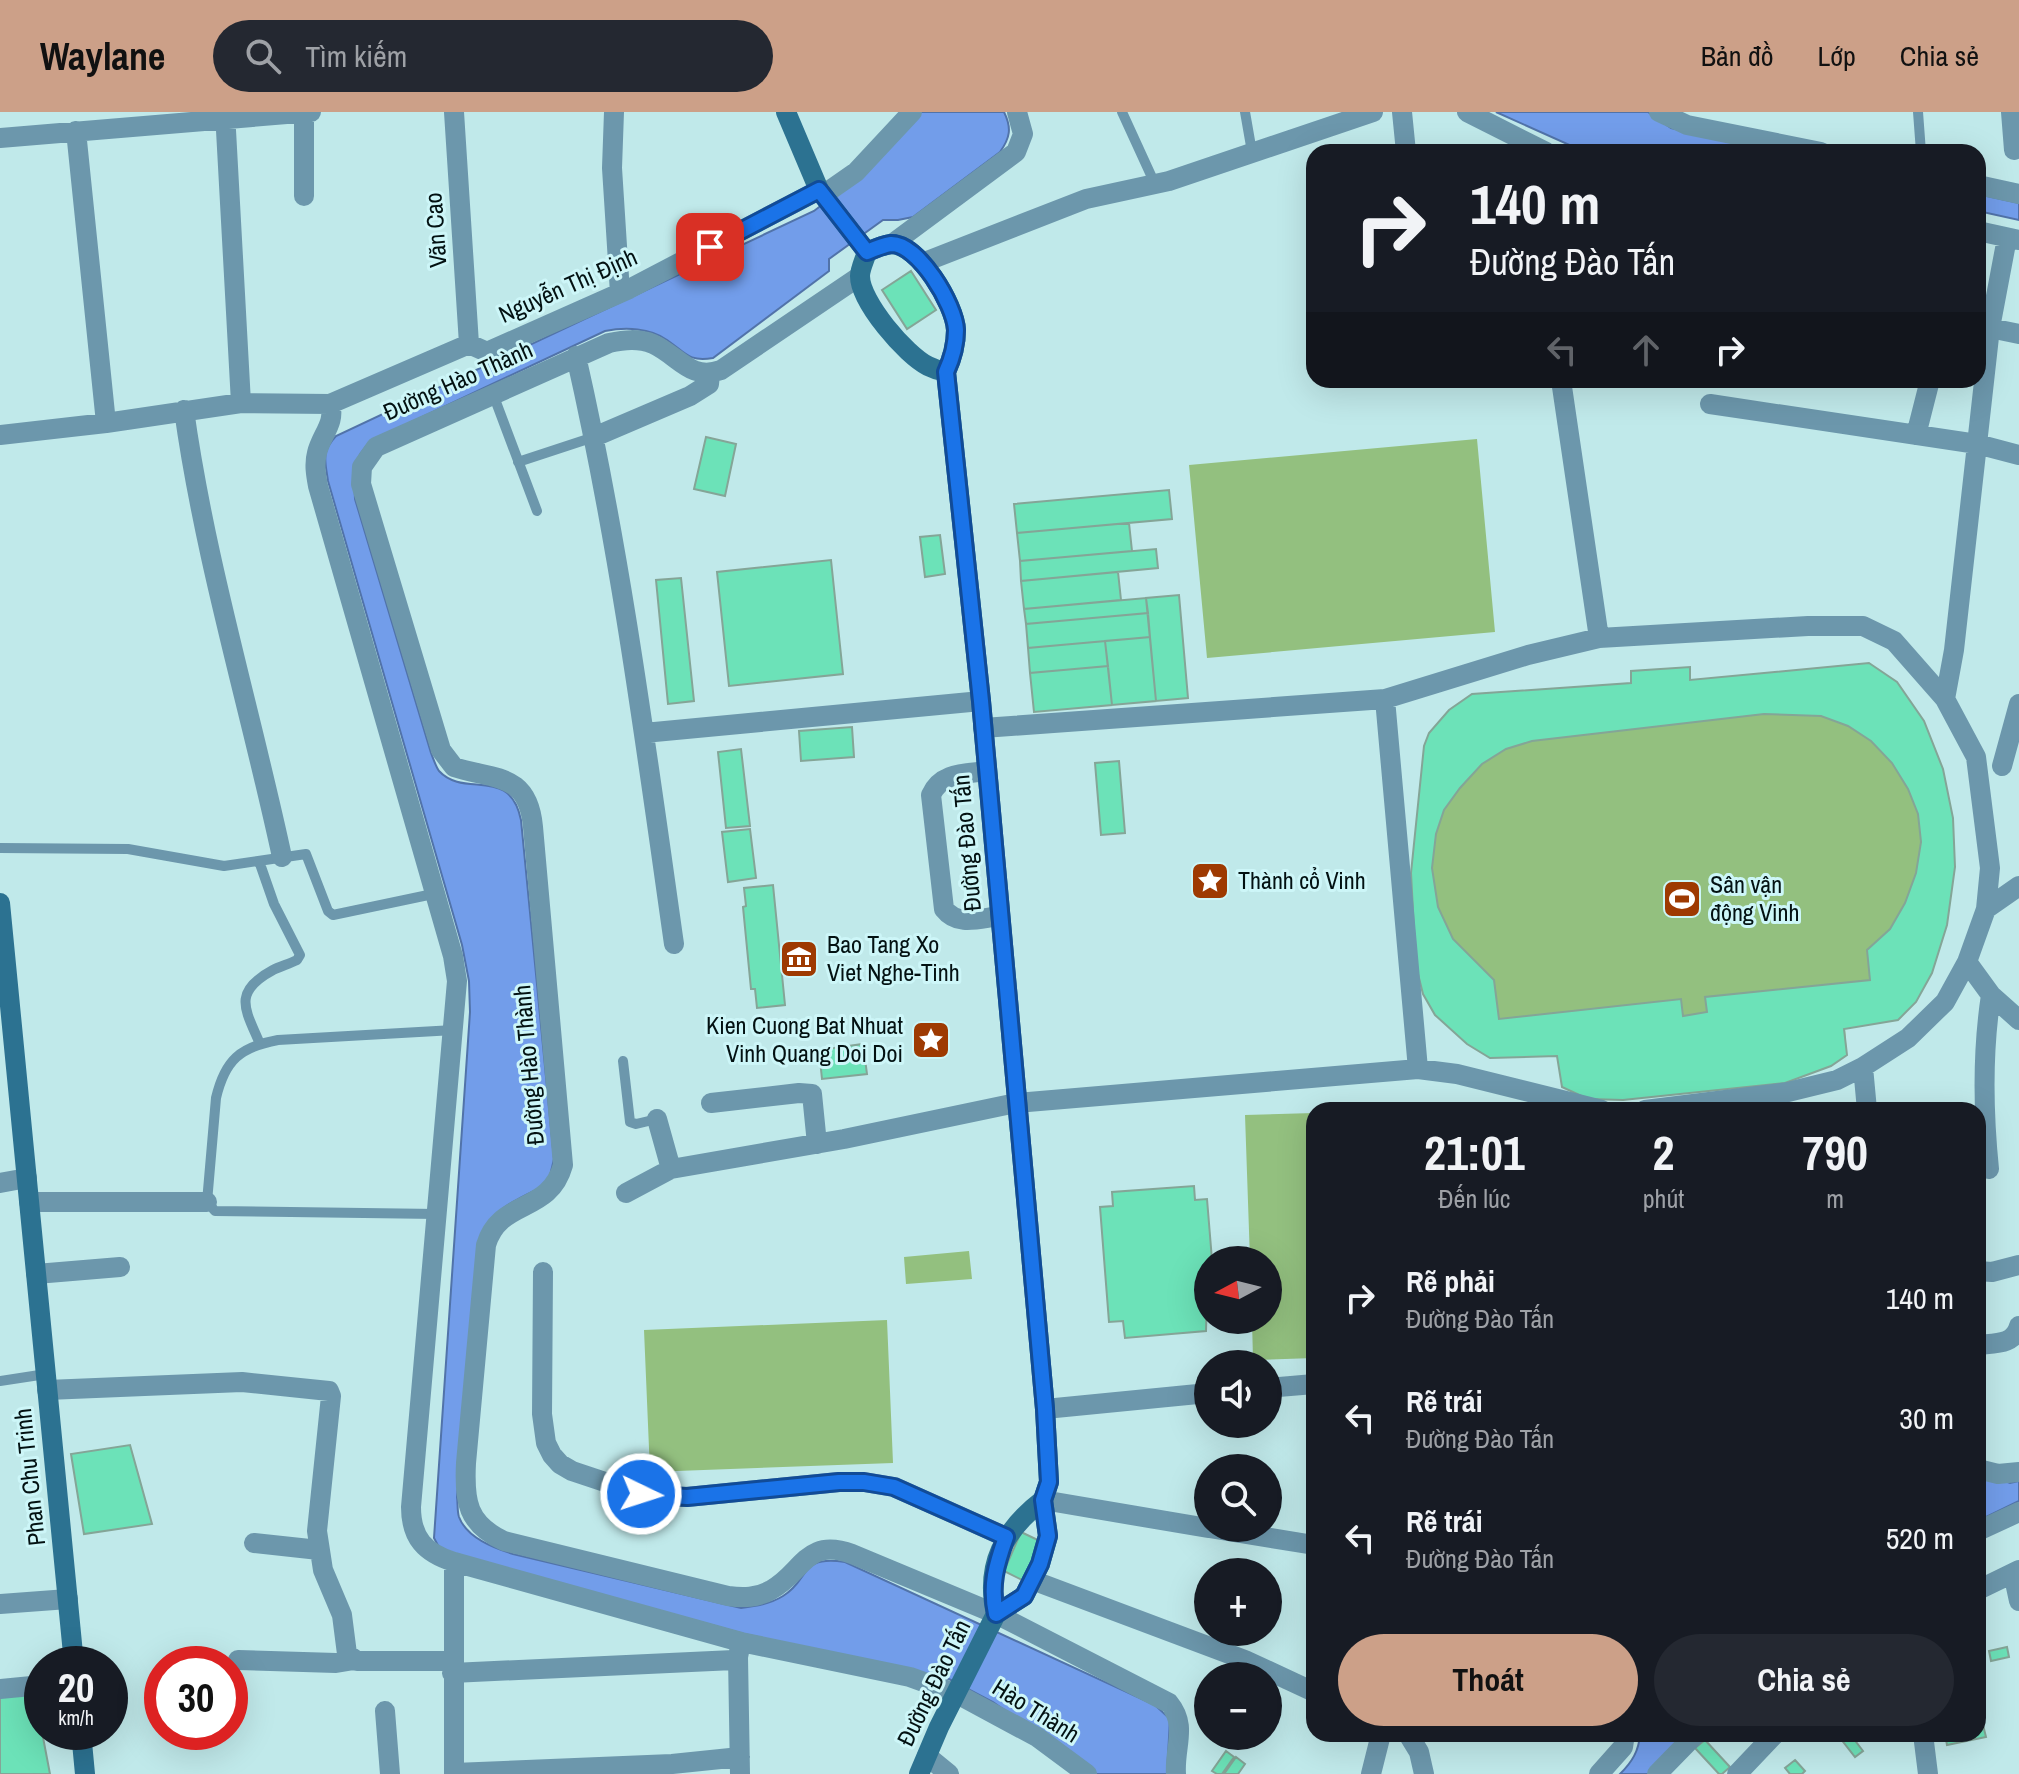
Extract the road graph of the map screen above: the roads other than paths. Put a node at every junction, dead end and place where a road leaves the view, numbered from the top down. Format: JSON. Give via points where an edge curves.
{"nodes":[{"id":1,"x":311,"y":112,"type":"edge"},
{"id":2,"x":454,"y":112,"type":"edge"},
{"id":3,"x":614,"y":112,"type":"edge"},
{"id":4,"x":786,"y":112,"type":"edge"},
{"id":5,"x":912,"y":112,"type":"edge"},
{"id":6,"x":1017,"y":112,"type":"edge"},
{"id":7,"x":1122,"y":112,"type":"edge"},
{"id":8,"x":1245,"y":112,"type":"edge"},
{"id":9,"x":1373,"y":112,"type":"edge"},
{"id":10,"x":1402,"y":112,"type":"edge"},
{"id":11,"x":1467,"y":112,"type":"edge"},
{"id":12,"x":1659,"y":112,"type":"edge"},
{"id":13,"x":1918,"y":112,"type":"edge"},
{"id":14,"x":2011,"y":112,"type":"edge"},
{"id":15,"x":304,"y":113,"type":"edge"},
{"id":16,"x":226,"y":115,"type":"edge"},
{"id":17,"x":76,"y":131,"type":"junction"},
{"id":18,"x":0,"y":138,"type":"edge"},
{"id":19,"x":1405,"y":144,"type":"edge"},
{"id":20,"x":1530,"y":144,"type":"edge"},
{"id":21,"x":1781,"y":144,"type":"edge"},
{"id":22,"x":1920,"y":144,"type":"edge"},
{"id":23,"x":2014,"y":150,"type":"dead end"},
{"id":24,"x":1252,"y":152,"type":"junction"},
{"id":25,"x":1155,"y":184,"type":"junction"},
{"id":26,"x":1986,"y":187,"type":"edge"},
{"id":27,"x":823,"y":194,"type":"junction"},
{"id":28,"x":2019,"y":194,"type":"edge"},
{"id":29,"x":304,"y":196,"type":"dead end"},
{"id":30,"x":1986,"y":233,"type":"edge"},
{"id":31,"x":2013,"y":239,"type":"edge"},
{"id":32,"x":892,"y":244,"type":"junction"},
{"id":33,"x":863,"y":247,"type":"junction"},
{"id":34,"x":922,"y":263,"type":"junction"},
{"id":35,"x":860,"y":276,"type":"junction"},
{"id":36,"x":620,"y":293,"type":"junction"},
{"id":37,"x":1990,"y":328,"type":"junction"},
{"id":38,"x":2019,"y":334,"type":"edge"},
{"id":39,"x":469,"y":344,"type":"junction"},
{"id":40,"x":576,"y":356,"type":"junction"},
{"id":41,"x":1986,"y":364,"type":"edge"},
{"id":42,"x":946,"y":372,"type":"junction"},
{"id":43,"x":710,"y":374,"type":"junction"},
{"id":44,"x":1562,"y":388,"type":"edge"},
{"id":45,"x":1928,"y":388,"type":"edge"},
{"id":46,"x":1983,"y":388,"type":"edge"},
{"id":47,"x":493,"y":394,"type":"junction"},
{"id":48,"x":241,"y":403,"type":"junction"},
{"id":49,"x":330,"y":404,"type":"junction"},
{"id":50,"x":1710,"y":404,"type":"dead end"},
{"id":51,"x":184,"y":410,"type":"junction"},
{"id":52,"x":106,"y":423,"type":"junction"},
{"id":53,"x":0,"y":435,"type":"edge"},
{"id":54,"x":1916,"y":435,"type":"junction"},
{"id":55,"x":594,"y":437,"type":"junction"},
{"id":56,"x":1977,"y":444,"type":"junction"},
{"id":57,"x":2019,"y":455,"type":"edge"},
{"id":58,"x":518,"y":462,"type":"junction"},
{"id":59,"x":537,"y":511,"type":"dead end"},
{"id":60,"x":1599,"y":638,"type":"junction"},
{"id":61,"x":1385,"y":699,"type":"junction"},
{"id":62,"x":1945,"y":699,"type":"junction"},
{"id":63,"x":981,"y":701,"type":"junction"},
{"id":64,"x":2019,"y":704,"type":"edge"},
{"id":65,"x":983,"y":728,"type":"junction"},
{"id":66,"x":644,"y":733,"type":"junction"},
{"id":67,"x":1976,"y":757,"type":"junction"},
{"id":68,"x":2010,"y":770,"type":"edge"},
{"id":69,"x":987,"y":771,"type":"junction"},
{"id":70,"x":0,"y":848,"type":"edge"},
{"id":71,"x":282,"y":857,"type":"junction"},
{"id":72,"x":259,"y":861,"type":"junction"},
{"id":73,"x":2019,"y":886,"type":"edge"},
{"id":74,"x":433,"y":894,"type":"junction"},
{"id":75,"x":0,"y":903,"type":"edge"},
{"id":76,"x":1986,"y":909,"type":"junction"},
{"id":77,"x":1000,"y":916,"type":"junction"},
{"id":78,"x":674,"y":944,"type":"dead end"},
{"id":79,"x":1967,"y":962,"type":"junction"},
{"id":80,"x":4,"y":978,"type":"edge"},
{"id":81,"x":1991,"y":995,"type":"junction"},
{"id":82,"x":2019,"y":1020,"type":"edge"},
{"id":83,"x":454,"y":1030,"type":"junction"},
{"id":84,"x":260,"y":1044,"type":"junction"},
{"id":85,"x":623,"y":1061,"type":"dead end"},
{"id":86,"x":1863,"y":1067,"type":"junction"},
{"id":87,"x":1418,"y":1069,"type":"junction"},
{"id":88,"x":1564,"y":1102,"type":"edge"},
{"id":89,"x":1709,"y":1102,"type":"edge"},
{"id":90,"x":1866,"y":1102,"type":"edge"},
{"id":91,"x":1983,"y":1102,"type":"edge"},
{"id":92,"x":711,"y":1103,"type":"dead end"},
{"id":93,"x":1016,"y":1103,"type":"junction"},
{"id":94,"x":657,"y":1119,"type":"joint"},
{"id":95,"x":1986,"y":1136,"type":"edge"},
{"id":96,"x":817,"y":1144,"type":"junction"},
{"id":97,"x":671,"y":1169,"type":"junction"},
{"id":98,"x":1989,"y":1169,"type":"dead end"},
{"id":99,"x":27,"y":1178,"type":"junction"},
{"id":100,"x":0,"y":1183,"type":"edge"},
{"id":101,"x":626,"y":1193,"type":"dead end"},
{"id":102,"x":29,"y":1202,"type":"junction"},
{"id":103,"x":207,"y":1202,"type":"junction"},
{"id":104,"x":437,"y":1214,"type":"junction"},
{"id":105,"x":2019,"y":1265,"type":"edge"},
{"id":106,"x":120,"y":1267,"type":"dead end"},
{"id":107,"x":543,"y":1272,"type":"dead end"},
{"id":108,"x":1986,"y":1272,"type":"edge"},
{"id":109,"x":36,"y":1274,"type":"junction"},
{"id":110,"x":2019,"y":1326,"type":"edge"},
{"id":111,"x":1986,"y":1344,"type":"edge"},
{"id":112,"x":0,"y":1381,"type":"edge"},
{"id":113,"x":46,"y":1382,"type":"junction"},
{"id":114,"x":1306,"y":1385,"type":"edge"},
{"id":115,"x":1282,"y":1387,"type":"edge"},
{"id":116,"x":1194,"y":1394,"type":"edge"},
{"id":117,"x":1045,"y":1409,"type":"junction"},
{"id":118,"x":1986,"y":1471,"type":"edge"},
{"id":119,"x":2019,"y":1472,"type":"edge"},
{"id":120,"x":1043,"y":1500,"type":"junction"},
{"id":121,"x":2019,"y":1512,"type":"edge"},
{"id":122,"x":1194,"y":1526,"type":"edge"},
{"id":123,"x":1986,"y":1527,"type":"edge"},
{"id":124,"x":1006,"y":1537,"type":"junction"},
{"id":125,"x":1282,"y":1540,"type":"edge"},
{"id":126,"x":254,"y":1543,"type":"dead end"},
{"id":127,"x":1306,"y":1544,"type":"edge"},
{"id":128,"x":319,"y":1550,"type":"junction"},
{"id":129,"x":454,"y":1562,"type":"junction"},
{"id":130,"x":2016,"y":1572,"type":"edge"},
{"id":131,"x":1032,"y":1580,"type":"junction"},
{"id":132,"x":1986,"y":1586,"type":"edge"},
{"id":133,"x":68,"y":1599,"type":"junction"},
{"id":134,"x":2019,"y":1601,"type":"edge"},
{"id":135,"x":0,"y":1604,"type":"edge"},
{"id":136,"x":994,"y":1619,"type":"junction"},
{"id":137,"x":72,"y":1646,"type":"edge"},
{"id":138,"x":740,"y":1650,"type":"junction"},
{"id":139,"x":248,"y":1660,"type":"edge"},
{"id":140,"x":354,"y":1660,"type":"junction"},
{"id":141,"x":452,"y":1667,"type":"junction"},
{"id":142,"x":24,"y":1687,"type":"edge"},
{"id":143,"x":1306,"y":1688,"type":"edge"},
{"id":144,"x":0,"y":1689,"type":"edge"},
{"id":145,"x":960,"y":1690,"type":"junction"},
{"id":146,"x":385,"y":1711,"type":"dead end"},
{"id":147,"x":1379,"y":1742,"type":"edge"},
{"id":148,"x":1413,"y":1742,"type":"edge"},
{"id":149,"x":1624,"y":1742,"type":"edge"},
{"id":150,"x":1688,"y":1742,"type":"edge"},
{"id":151,"x":1767,"y":1742,"type":"edge"},
{"id":152,"x":1924,"y":1742,"type":"edge"},
{"id":153,"x":83,"y":1750,"type":"edge"},
{"id":154,"x":740,"y":1765,"type":"edge"},
{"id":155,"x":923,"y":1765,"type":"edge"},
{"id":156,"x":454,"y":1773,"type":"edge"},
{"id":157,"x":85,"y":1774,"type":"edge"},
{"id":158,"x":390,"y":1774,"type":"edge"},
{"id":159,"x":949,"y":1774,"type":"edge"},
{"id":160,"x":1087,"y":1774,"type":"edge"},
{"id":161,"x":1176,"y":1774,"type":"edge"},
{"id":162,"x":1371,"y":1774,"type":"edge"},
{"id":163,"x":1424,"y":1774,"type":"edge"},
{"id":164,"x":1599,"y":1774,"type":"edge"},
{"id":165,"x":1657,"y":1774,"type":"edge"},
{"id":166,"x":1737,"y":1774,"type":"edge"},
{"id":167,"x":1928,"y":1774,"type":"edge"}],
"edges":[{"from":1,"to":15,"type":"street"},
{"from":2,"to":39,"type":"street","name":"Văn Cao"},
{"from":3,"to":36,"type":"street","via":[[612,181]]},
{"from":4,"to":27,"type":"street"},
{"from":5,"to":27,"type":"street","name":"Nguyễn Thị Định","via":[[856,172]]},
{"from":6,"to":32,"type":"street","via":[[1023,134],[1016,152]]},
{"from":7,"to":25,"type":"lane"},
{"from":8,"to":24,"type":"lane"},
{"from":9,"to":24,"type":"street"},
{"from":10,"to":19,"type":"street"},
{"from":11,"to":20,"type":"street"},
{"from":12,"to":21,"type":"street","via":[[1687,125]]},
{"from":13,"to":22,"type":"lane"},
{"from":14,"to":23,"type":"street"},
{"from":15,"to":16,"type":"street"},
{"from":15,"to":29,"type":"street"},
{"from":16,"to":17,"type":"street"},
{"from":16,"to":48,"type":"street"},
{"from":17,"to":18,"type":"street"},
{"from":17,"to":52,"type":"street"},
{"from":24,"to":25,"type":"street"},
{"from":25,"to":34,"type":"street","via":[[1086,199]]},
{"from":26,"to":28,"type":"street"},
{"from":27,"to":33,"type":"street"},
{"from":27,"to":36,"type":"street","name":"Nguyễn Thị Định"},
{"from":30,"to":31,"type":"street"},
{"from":31,"to":37,"type":"street"},
{"from":32,"to":33,"type":"street"},
{"from":32,"to":34,"type":"street","name":"Đường Đào Tấn","via":[[910,249]]},
{"from":33,"to":35,"type":"street"},
{"from":34,"to":42,"type":"street","name":"Đường Đào Tấn","via":[[950,307],[956,329]]},
{"from":35,"to":42,"type":"street","via":[[866,297],[894,337],[927,366]]},
{"from":35,"to":43,"type":"street"},
{"from":36,"to":39,"type":"street","name":"Nguyễn Thị Định","via":[[487,352]]},
{"from":37,"to":38,"type":"street"},
{"from":37,"to":41,"type":"street"},
{"from":39,"to":49,"type":"street","name":"Nguyễn Thị Định"},
{"from":40,"to":43,"type":"street","name":"Đường Hào Thành","via":[[609,343],[639,340]]},
{"from":40,"to":47,"type":"street","name":"Đường Hào Thành"},
{"from":40,"to":55,"type":"street"},
{"from":42,"to":63,"type":"street","name":"Đường Đào Tấn"},
{"from":43,"to":55,"type":"street","via":[[709,384],[690,396]]},
{"from":44,"to":60,"type":"street"},
{"from":45,"to":54,"type":"street"},
{"from":46,"to":56,"type":"street"},
{"from":47,"to":58,"type":"lane"},
{"from":47,"to":136,"type":"street","name":"Đường Hào Thành","via":[[376,447],[365,458],[360,476],[446,761],[517,787],[532,811],[563,1165],[552,1190],[495,1224],[486,1245],[466,1463],[469,1512],[480,1527],[504,1541],[738,1597],[769,1591],[811,1554],[843,1551]]},
{"from":48,"to":49,"type":"street","name":"Nguyễn Thị Định"},
{"from":48,"to":51,"type":"street","name":"Nguyễn Thị Định"},
{"from":49,"to":74,"type":"street","via":[[332,419],[316,460],[318,486]]},
{"from":50,"to":54,"type":"street"},
{"from":51,"to":52,"type":"street","name":"Nguyễn Thị Định"},
{"from":51,"to":71,"type":"street","via":[[198,505]]},
{"from":52,"to":53,"type":"street","name":"Nguyễn Thị Định"},
{"from":54,"to":56,"type":"street"},
{"from":55,"to":58,"type":"lane"},
{"from":55,"to":66,"type":"street"},
{"from":56,"to":57,"type":"street"},
{"from":56,"to":62,"type":"street"},
{"from":58,"to":59,"type":"lane"},
{"from":60,"to":61,"type":"street"},
{"from":60,"to":62,"type":"street","via":[[1863,626],[1894,641]]},
{"from":61,"to":65,"type":"street"},
{"from":61,"to":87,"type":"street"},
{"from":62,"to":67,"type":"street"},
{"from":63,"to":65,"type":"street","name":"Đường Đào Tấn"},
{"from":63,"to":66,"type":"street"},
{"from":64,"to":68,"type":"street"},
{"from":65,"to":69,"type":"street","name":"Đường Đào Tấn"},
{"from":66,"to":78,"type":"street"},
{"from":67,"to":68,"type":"street"},
{"from":67,"to":76,"type":"street","via":[[1990,868]]},
{"from":69,"to":77,"type":"street","name":"Đường Đào Tấn"},
{"from":69,"to":77,"type":"street","via":[[948,776],[931,795],[944,909],[960,921]]},
{"from":70,"to":72,"type":"lane","via":[[128,849],[224,866]]},
{"from":71,"to":72,"type":"lane"},
{"from":71,"to":74,"type":"lane","via":[[309,856],[333,915]]},
{"from":72,"to":84,"type":"lane","via":[[300,955],[248,989],[244,1006]]},
{"from":73,"to":76,"type":"street"},
{"from":74,"to":83,"type":"street","via":[[457,981]]},
{"from":75,"to":80,"type":"street","name":"Phan Chu Trinh"},
{"from":76,"to":79,"type":"street"},
{"from":77,"to":93,"type":"street","name":"Đường Đào Tấn"},
{"from":79,"to":81,"type":"street"},
{"from":79,"to":86,"type":"street","via":[[1945,1002],[1908,1038]]},
{"from":80,"to":99,"type":"street","name":"Phan Chu Trinh"},
{"from":81,"to":82,"type":"street"},
{"from":81,"to":91,"type":"street"},
{"from":83,"to":84,"type":"lane"},
{"from":83,"to":104,"type":"street"},
{"from":84,"to":103,"type":"lane","via":[[232,1061],[219,1085]]},
{"from":85,"to":94,"type":"lane","via":[[630,1122]]},
{"from":86,"to":89,"type":"street","via":[[1837,1080],[1788,1092]]},
{"from":86,"to":90,"type":"street"},
{"from":87,"to":88,"type":"street"},
{"from":87,"to":93,"type":"street"},
{"from":92,"to":96,"type":"street","via":[[812,1094]]},
{"from":93,"to":96,"type":"street"},
{"from":93,"to":117,"type":"street","name":"Đường Đào Tấn"},
{"from":94,"to":97,"type":"street"},
{"from":95,"to":98,"type":"street"},
{"from":96,"to":97,"type":"street"},
{"from":97,"to":101,"type":"street"},
{"from":99,"to":100,"type":"street"},
{"from":99,"to":102,"type":"street","name":"Phan Chu Trinh"},
{"from":102,"to":103,"type":"street"},
{"from":102,"to":109,"type":"street","name":"Phan Chu Trinh"},
{"from":103,"to":104,"type":"lane","via":[[224,1213]]},
{"from":104,"to":129,"type":"street","via":[[411,1518],[422,1545]]},
{"from":105,"to":108,"type":"street"},
{"from":106,"to":109,"type":"street"},
{"from":107,"to":124,"type":"street","via":[[543,1428],[552,1455],[572,1471],[641,1494],[672,1498],[839,1482],[880,1484]]},
{"from":109,"to":113,"type":"street","name":"Phan Chu Trinh"},
{"from":110,"to":111,"type":"street","via":[[2008,1341]]},
{"from":112,"to":113,"type":"lane"},
{"from":113,"to":128,"type":"street","via":[[242,1382],[329,1391]]},
{"from":113,"to":133,"type":"street","name":"Phan Chu Trinh"},
{"from":114,"to":115,"type":"street"},
{"from":116,"to":117,"type":"street"},
{"from":117,"to":120,"type":"street","name":"Đường Đào Tấn","via":[[1049,1482]]},
{"from":118,"to":119,"type":"street"},
{"from":120,"to":122,"type":"street"},
{"from":120,"to":124,"type":"street","name":"Đường Đào Tấn"},
{"from":120,"to":131,"type":"street","name":"Đường Đào Tấn","via":[[1048,1536]]},
{"from":121,"to":123,"type":"street"},
{"from":124,"to":136,"type":"street","name":"Đường Đào Tấn","via":[[993,1572]]},
{"from":125,"to":127,"type":"street"},
{"from":126,"to":128,"type":"street"},
{"from":128,"to":140,"type":"street","via":[[342,1615],[347,1654]]},
{"from":129,"to":138,"type":"street"},
{"from":129,"to":141,"type":"street"},
{"from":130,"to":132,"type":"street"},
{"from":130,"to":134,"type":"street"},
{"from":131,"to":136,"type":"street","name":"Đường Đào Tấn","via":[[1024,1596]]},
{"from":131,"to":143,"type":"street"},
{"from":133,"to":135,"type":"street"},
{"from":133,"to":137,"type":"street","name":"Phan Chu Trinh"},
{"from":136,"to":145,"type":"street","name":"Đường Đào Tấn"},
{"from":136,"to":161,"type":"street","name":"Đường Hào Thành","via":[[1169,1703],[1180,1726]]},
{"from":138,"to":141,"type":"street","via":[[734,1660]]},
{"from":138,"to":145,"type":"street","name":"Hào Thành","via":[[873,1667]]},
{"from":138,"to":154,"type":"street"},
{"from":139,"to":140,"type":"street"},
{"from":140,"to":141,"type":"street"},
{"from":141,"to":156,"type":"street"},
{"from":142,"to":144,"type":"street"},
{"from":145,"to":155,"type":"street","name":"Đường Đào Tấn"},
{"from":145,"to":160,"type":"street","name":"Hào Thành"},
{"from":146,"to":158,"type":"street"},
{"from":147,"to":162,"type":"street"},
{"from":148,"to":163,"type":"street"},
{"from":149,"to":164,"type":"street"},
{"from":150,"to":165,"type":"street"},
{"from":151,"to":166,"type":"street"},
{"from":152,"to":167,"type":"street"},
{"from":153,"to":157,"type":"street"},
{"from":154,"to":156,"type":"street"},
{"from":155,"to":159,"type":"street"}]}
